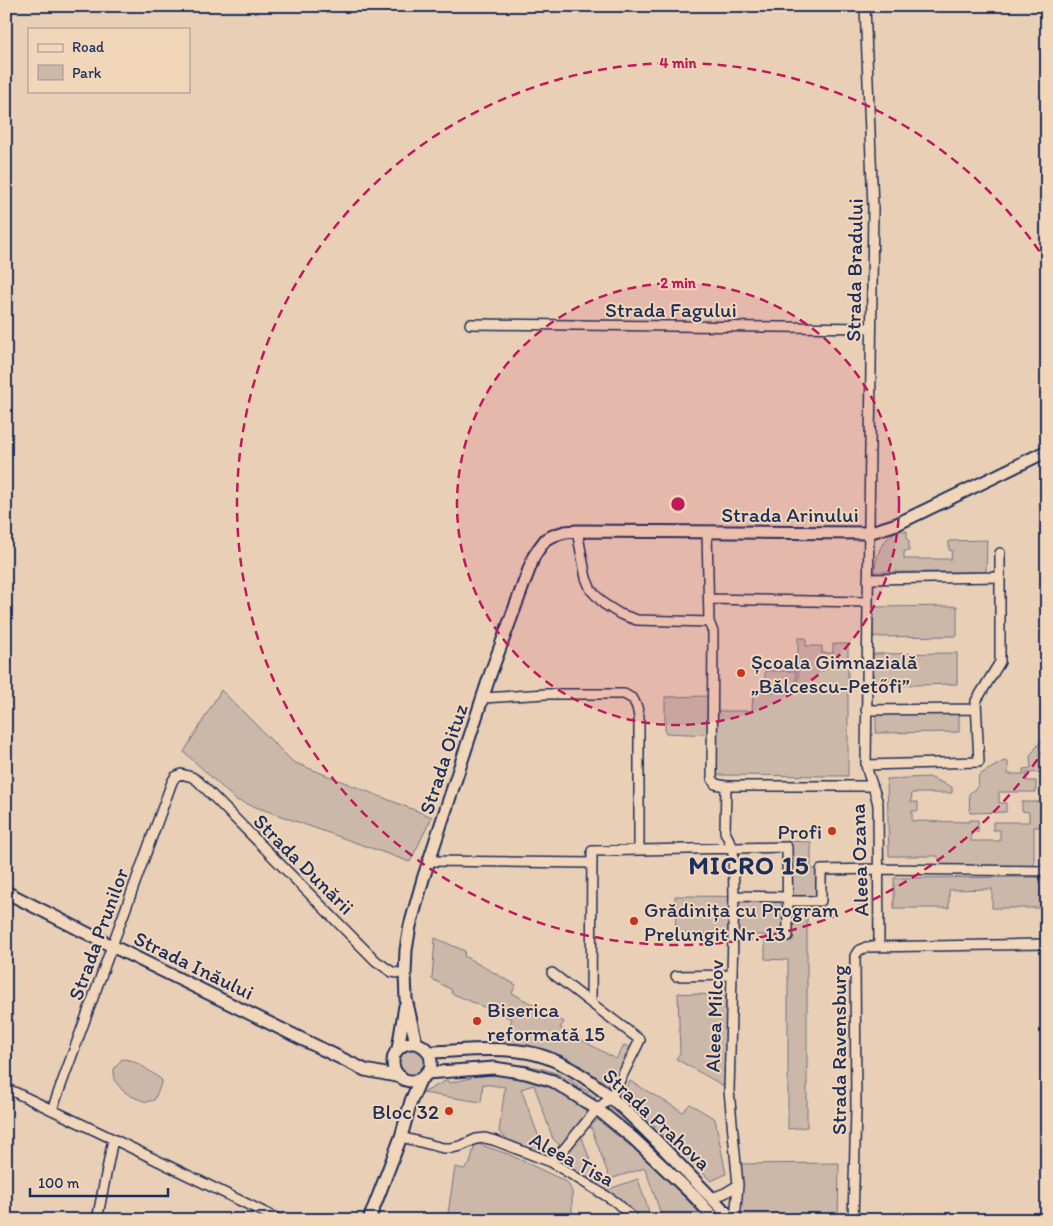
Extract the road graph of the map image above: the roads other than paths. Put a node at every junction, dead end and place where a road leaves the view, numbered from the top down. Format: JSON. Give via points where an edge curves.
{"nodes":[{"id":1,"x":865,"y":6,"type":"edge"},
{"id":2,"x":470,"y":324,"type":"dead end"},
{"id":3,"x":871,"y":328,"type":"junction"},
{"id":4,"x":1047,"y":450,"type":"edge"},
{"id":5,"x":576,"y":531,"type":"junction"},
{"id":6,"x":707,"y":532,"type":"junction"},
{"id":7,"x":868,"y":533,"type":"junction"},
{"id":8,"x":546,"y":540,"type":"joint"},
{"id":9,"x":1000,"y":553,"type":"dead end"},
{"id":10,"x":1000,"y":577,"type":"junction"},
{"id":11,"x":868,"y":579,"type":"junction"},
{"id":12,"x":709,"y":599,"type":"junction"},
{"id":13,"x":867,"y":602,"type":"junction"},
{"id":14,"x":709,"y":622,"type":"junction"},
{"id":15,"x":483,"y":698,"type":"junction"},
{"id":16,"x":976,"y":709,"type":"junction"},
{"id":17,"x":866,"y":710,"type":"junction"},
{"id":18,"x":866,"y":765,"type":"junction"},
{"id":19,"x":181,"y":774,"type":"joint"},
{"id":20,"x":726,"y":786,"type":"junction"},
{"id":21,"x":872,"y":786,"type":"junction"},
{"id":22,"x":733,"y":848,"type":"junction"},
{"id":23,"x":639,"y":850,"type":"junction"},
{"id":24,"x":429,"y":861,"type":"junction"},
{"id":25,"x":591,"y":863,"type":"junction"},
{"id":26,"x":879,"y":869,"type":"junction"},
{"id":27,"x":1047,"y":871,"type":"edge"},
{"id":28,"x":6,"y":892,"type":"edge"},
{"id":29,"x":734,"y":896,"type":"junction"},
{"id":30,"x":787,"y":899,"type":"junction"},
{"id":31,"x":788,"y":936,"type":"dead end"},
{"id":32,"x":1047,"y":944,"type":"edge"},
{"id":33,"x":112,"y":946,"type":"junction"},
{"id":34,"x":879,"y":947,"type":"junction"},
{"id":35,"x":552,"y":973,"type":"dead end"},
{"id":36,"x":405,"y":974,"type":"junction"},
{"id":37,"x":732,"y":975,"type":"junction"},
{"id":38,"x":676,"y":976,"type":"dead end"},
{"id":39,"x":406,"y":999,"type":"junction"},
{"id":40,"x":591,"y":1003,"type":"junction"},
{"id":41,"x":416,"y":1043,"type":"junction"},
{"id":42,"x":398,"y":1049,"type":"junction"},
{"id":43,"x":428,"y":1052,"type":"junction"},
{"id":44,"x":393,"y":1060,"type":"junction"},
{"id":45,"x":365,"y":1070,"type":"junction"},
{"id":46,"x":424,"y":1076,"type":"junction"},
{"id":47,"x":404,"y":1079,"type":"junction"},
{"id":48,"x":6,"y":1088,"type":"edge"},
{"id":49,"x":611,"y":1098,"type":"junction"},
{"id":50,"x":411,"y":1101,"type":"junction"},
{"id":51,"x":52,"y":1110,"type":"junction"},
{"id":52,"x":597,"y":1110,"type":"junction"},
{"id":53,"x":401,"y":1137,"type":"junction"},
{"id":54,"x":113,"y":1138,"type":"junction"},
{"id":55,"x":551,"y":1162,"type":"junction"},
{"id":56,"x":738,"y":1185,"type":"junction"},
{"id":57,"x":712,"y":1198,"type":"junction"},
{"id":58,"x":97,"y":1220,"type":"edge"},
{"id":59,"x":280,"y":1220,"type":"edge"},
{"id":60,"x":369,"y":1220,"type":"edge"},
{"id":61,"x":635,"y":1220,"type":"edge"},
{"id":62,"x":716,"y":1220,"type":"edge"},
{"id":63,"x":734,"y":1220,"type":"edge"},
{"id":64,"x":853,"y":1220,"type":"edge"}],
"edges":[{"from":1,"to":3,"type":"street","name":"Strada Bradului","via":[[873,208]]},
{"from":2,"to":3,"type":"street","name":"Strada Fagului"},
{"from":3,"to":7,"type":"street","name":"Strada Bradului"},
{"from":4,"to":7,"type":"street","name":"Strada Arinului","via":[[897,524]]},
{"from":5,"to":6,"type":"street","name":"Strada Arinului"},
{"from":5,"to":8,"type":"street","name":"Strada Arinului"},
{"from":5,"to":14,"type":"street","via":[[586,578],[591,590],[604,604],[637,620]]},
{"from":6,"to":7,"type":"street","name":"Strada Arinului"},
{"from":6,"to":12,"type":"street"},
{"from":7,"to":11,"type":"street","name":"Aleea Ozana"},
{"from":8,"to":15,"type":"street","name":"Strada Oituz","via":[[529,568]]},
{"from":9,"to":10,"type":"street"},
{"from":10,"to":11,"type":"street"},
{"from":10,"to":16,"type":"street","via":[[1000,662],[976,701]]},
{"from":11,"to":13,"type":"street","name":"Aleea Ozana"},
{"from":12,"to":13,"type":"street"},
{"from":12,"to":14,"type":"street"},
{"from":13,"to":17,"type":"street","name":"Aleea Ozana"},
{"from":14,"to":20,"type":"street","via":[[713,632],[712,779],[715,784]]},
{"from":15,"to":23,"type":"street","via":[[624,694],[633,699],[639,717]]},
{"from":15,"to":24,"type":"street","name":"Strada Oituz"},
{"from":16,"to":17,"type":"street"},
{"from":16,"to":18,"type":"street","via":[[979,762]]},
{"from":17,"to":18,"type":"street","name":"Aleea Ozana"},
{"from":18,"to":21,"type":"street","name":"Aleea Ozana"},
{"from":19,"to":33,"type":"street","name":"Strada Prunilor","via":[[172,782]]},
{"from":19,"to":36,"type":"street","name":"Strada Dunării","via":[[198,781],[376,961],[392,972]]},
{"from":20,"to":21,"type":"street"},
{"from":20,"to":22,"type":"street","name":"Aleea Milcov","via":[[725,832]]},
{"from":21,"to":26,"type":"street","name":"Aleea Ozana","via":[[878,806]]},
{"from":22,"to":23,"type":"street"},
{"from":22,"to":29,"type":"street","name":"Aleea Milcov"},
{"from":22,"to":30,"type":"street","via":[[787,847]]},
{"from":23,"to":25,"type":"street","via":[[592,851]]},
{"from":24,"to":25,"type":"street"},
{"from":24,"to":36,"type":"street","name":"Strada Oituz","via":[[410,926]]},
{"from":25,"to":40,"type":"street"},
{"from":26,"to":27,"type":"street"},
{"from":26,"to":30,"type":"street","via":[[821,870],[821,902]]},
{"from":26,"to":34,"type":"street","name":"Aleea Ozana"},
{"from":28,"to":33,"type":"street","name":"Strada Inăului"},
{"from":29,"to":30,"type":"street"},
{"from":29,"to":37,"type":"street","name":"Aleea Milcov"},
{"from":30,"to":31,"type":"street"},
{"from":32,"to":34,"type":"street","name":"Strada Ravensburg"},
{"from":33,"to":45,"type":"street","name":"Strada Inăului"},
{"from":33,"to":51,"type":"street","name":"Strada Prunilor"},
{"from":34,"to":64,"type":"street","name":"Strada Ravensburg","via":[[861,948],[856,956]]},
{"from":35,"to":40,"type":"street"},
{"from":36,"to":39,"type":"street","name":"Strada Oituz"},
{"from":37,"to":38,"type":"street"},
{"from":37,"to":56,"type":"street","name":"Aleea Milcov","via":[[729,1091]]},
{"from":39,"to":41,"type":"street","name":"Strada Oituz"},
{"from":39,"to":42,"type":"street","name":"Strada Oituz"},
{"from":40,"to":49,"type":"street","via":[[640,1040]]},
{"from":41,"to":42,"type":"street"},
{"from":41,"to":43,"type":"street"},
{"from":42,"to":44,"type":"street"},
{"from":43,"to":46,"type":"street","via":[[430,1066]]},
{"from":43,"to":49,"type":"street","name":"Strada Prahova","via":[[494,1049],[527,1052],[562,1063]]},
{"from":44,"to":45,"type":"street"},
{"from":44,"to":47,"type":"street","via":[[396,1073]]},
{"from":45,"to":47,"type":"street","name":"Strada Inăului"},
{"from":46,"to":47,"type":"street"},
{"from":46,"to":50,"type":"street"},
{"from":46,"to":52,"type":"street","name":"Strada Prahova","via":[[494,1068],[526,1073],[552,1081]]},
{"from":47,"to":50,"type":"street"},
{"from":48,"to":51,"type":"street"},
{"from":49,"to":52,"type":"street"},
{"from":49,"to":57,"type":"street","name":"Strada Prahova"},
{"from":50,"to":53,"type":"street"},
{"from":51,"to":54,"type":"street"},
{"from":52,"to":55,"type":"street"},
{"from":52,"to":62,"type":"street","name":"Strada Prahova","via":[[634,1139]]},
{"from":53,"to":55,"type":"street","name":"Aleea Tisa","via":[[443,1148],[485,1138]]},
{"from":53,"to":60,"type":"street"},
{"from":54,"to":58,"type":"street"},
{"from":54,"to":59,"type":"street"},
{"from":55,"to":61,"type":"street","name":"Aleea Tisa","via":[[616,1202]]},
{"from":56,"to":57,"type":"street"},
{"from":56,"to":63,"type":"street","name":"Aleea Milcov"},
{"from":57,"to":63,"type":"street","name":"Strada Prahova"}]}
